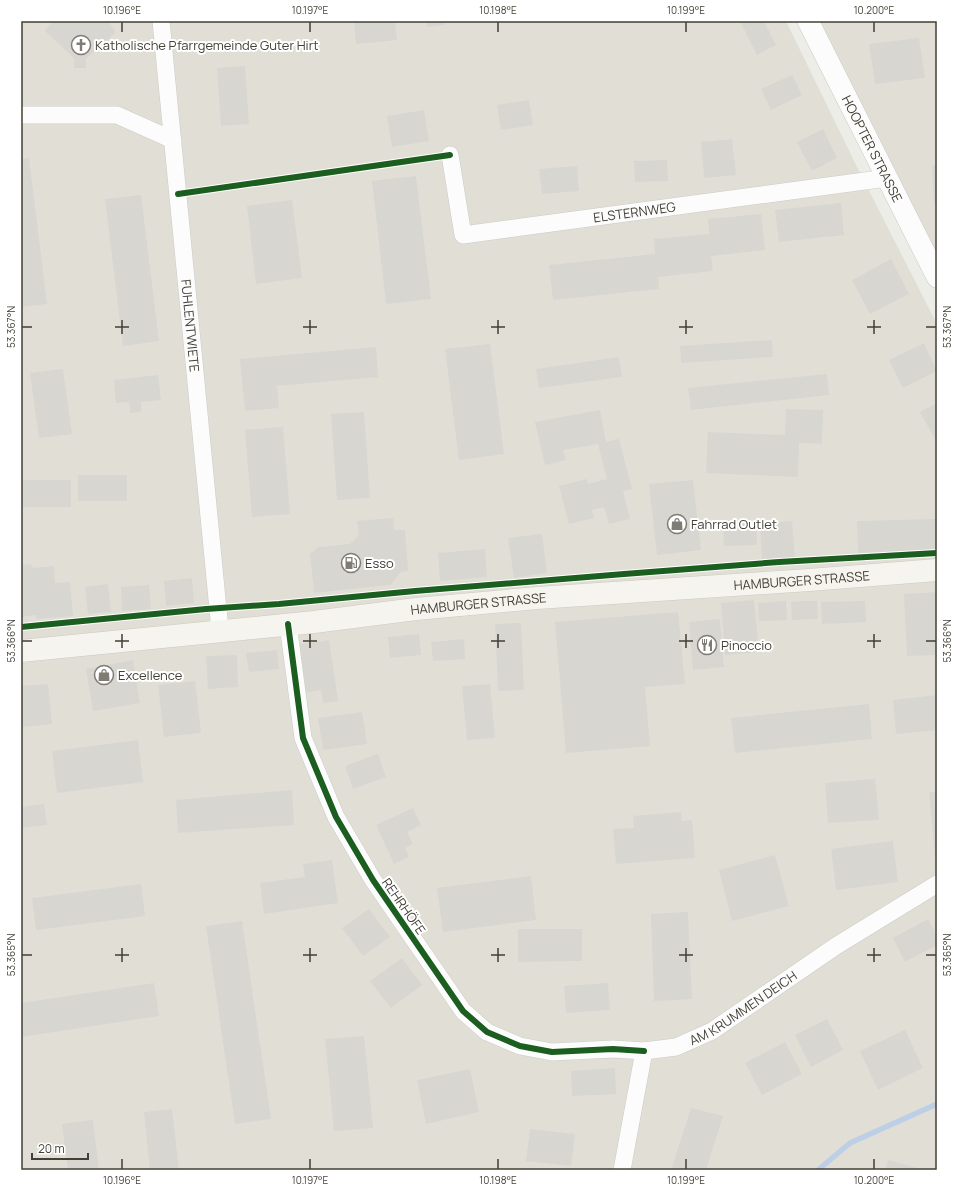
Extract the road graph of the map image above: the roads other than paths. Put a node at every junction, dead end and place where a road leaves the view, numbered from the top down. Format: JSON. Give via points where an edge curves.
{"nodes":[{"id":1,"x":161,"y":21,"type":"edge"},
{"id":2,"x":808,"y":21,"type":"edge"},
{"id":3,"x":21,"y":114,"type":"edge"},
{"id":4,"x":173,"y":140,"type":"junction"},
{"id":5,"x":450,"y":155,"type":"dead end"},
{"id":6,"x":887,"y":178,"type":"junction"},
{"id":7,"x":937,"y":277,"type":"edge"},
{"id":8,"x":937,"y":570,"type":"edge"},
{"id":9,"x":288,"y":624,"type":"junction"},
{"id":10,"x":220,"y":630,"type":"junction"},
{"id":11,"x":21,"y":651,"type":"edge"},
{"id":12,"x":937,"y":884,"type":"edge"},
{"id":13,"x":644,"y":1051,"type":"junction"},
{"id":14,"x":622,"y":1170,"type":"edge"}],
"edges":[{"from":1,"to":4,"type":"street","name":"FUHLENTWIETE"},
{"from":2,"to":6,"type":"street","name":"HOOPTER STRASSE"},
{"from":3,"to":4,"type":"street","via":[[117,115]]},
{"from":4,"to":10,"type":"street","name":"FUHLENTWIETE"},
{"from":5,"to":6,"type":"street","name":"ELSTERNWEG","via":[[463,235]]},
{"from":6,"to":7,"type":"street","name":"HOOPTER STRASSE"},
{"from":8,"to":9,"type":"main road","name":"HAMBURGER STRASSE","via":[[530,599]]},
{"from":9,"to":10,"type":"main road","name":"HAMBURGER STRASSE"},
{"from":9,"to":13,"type":"street","name":"REHRHÖFE","via":[[303,738],[336,817],[373,880],[463,1011],[487,1032],[520,1046],[552,1052],[613,1049]]},
{"from":10,"to":11,"type":"main road","name":"HAMBURGER STRASSE"},
{"from":12,"to":13,"type":"street","name":"AM KRUMMEN DEICH","via":[[836,946],[712,1031],[676,1046]]},
{"from":13,"to":14,"type":"street"}]}
